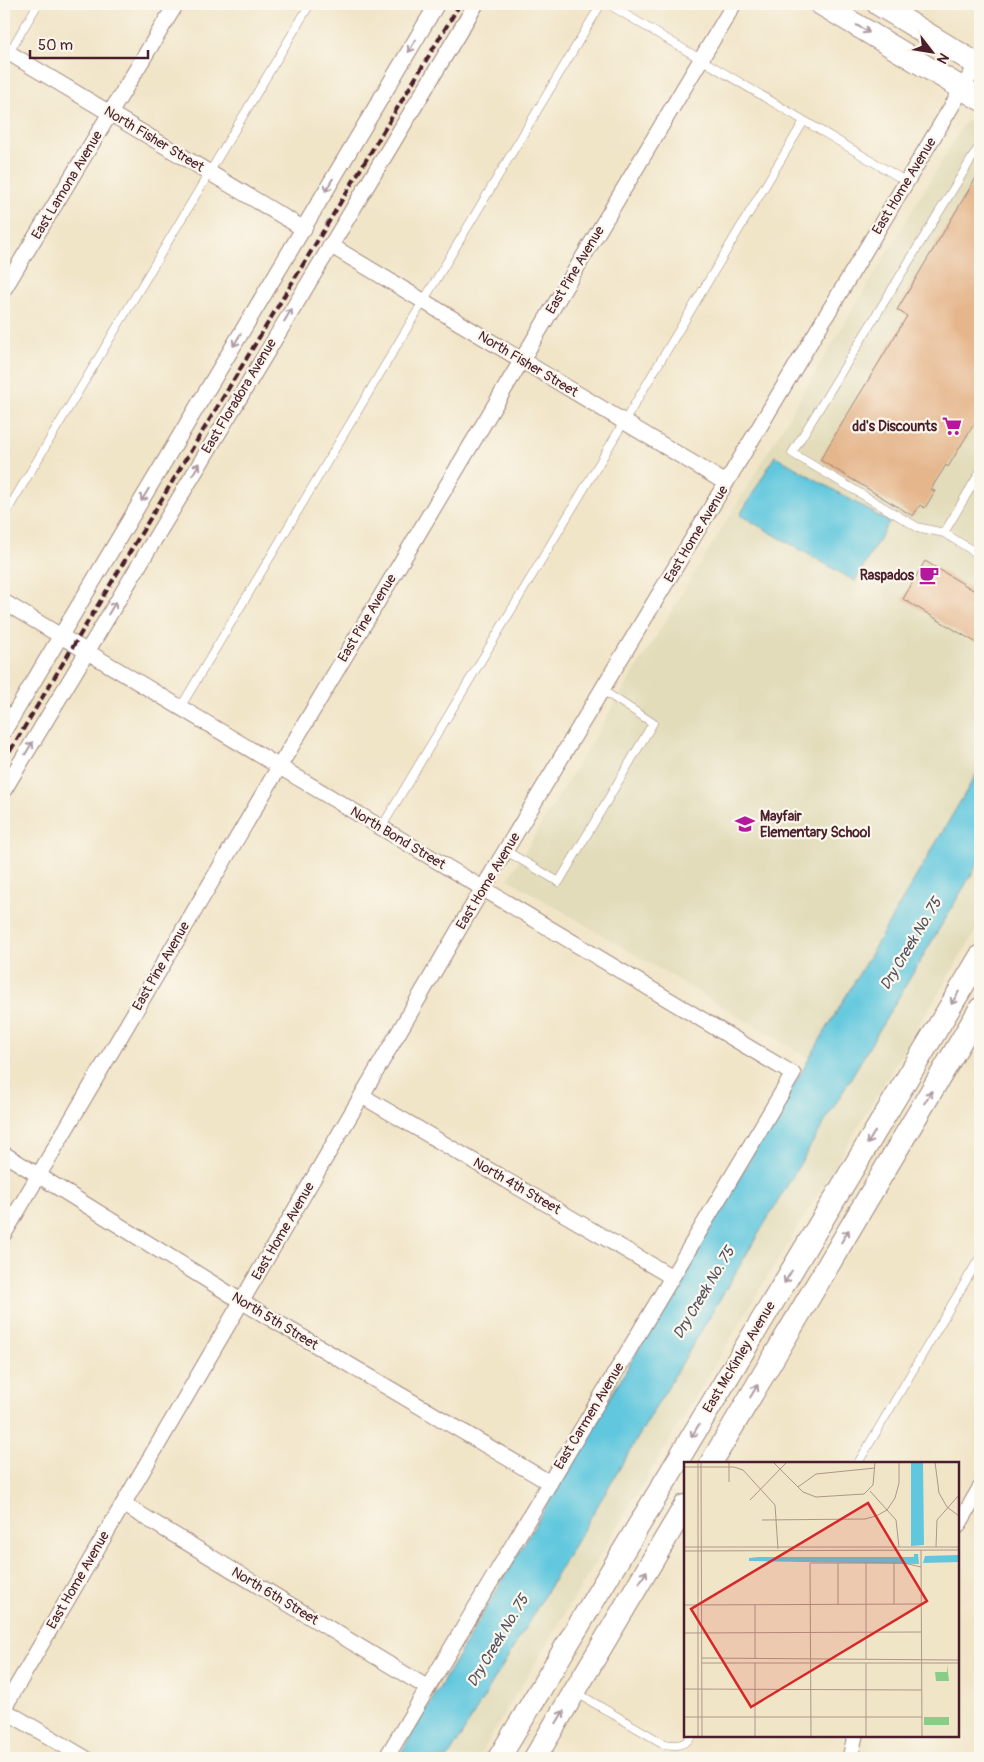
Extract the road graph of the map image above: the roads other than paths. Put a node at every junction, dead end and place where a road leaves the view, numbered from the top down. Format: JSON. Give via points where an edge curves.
{"nodes":[{"id":1,"x":38,"y":4,"type":"edge"},
{"id":2,"x":176,"y":4,"type":"edge"},
{"id":3,"x":310,"y":4,"type":"edge"},
{"id":4,"x":437,"y":4,"type":"edge"},
{"id":5,"x":476,"y":4,"type":"edge"},
{"id":6,"x":601,"y":4,"type":"edge"},
{"id":7,"x":608,"y":4,"type":"edge"},
{"id":8,"x":734,"y":4,"type":"edge"},
{"id":9,"x":821,"y":4,"type":"edge"},
{"id":10,"x":878,"y":4,"type":"edge"},
{"id":11,"x":5,"y":54,"type":"edge"},
{"id":12,"x":701,"y":59,"type":"junction"},
{"id":13,"x":979,"y":63,"type":"edge"},
{"id":14,"x":972,"y":94,"type":"edge"},
{"id":15,"x":110,"y":113,"type":"junction"},
{"id":16,"x":804,"y":120,"type":"junction"},
{"id":17,"x":980,"y":145,"type":"edge"},
{"id":18,"x":209,"y":172,"type":"junction"},
{"id":19,"x":907,"y":182,"type":"junction"},
{"id":20,"x":304,"y":229,"type":"junction"},
{"id":21,"x":330,"y":245,"type":"junction"},
{"id":22,"x":4,"y":289,"type":"edge"},
{"id":23,"x":423,"y":301,"type":"junction"},
{"id":24,"x":521,"y":360,"type":"junction"},
{"id":25,"x":624,"y":421,"type":"junction"},
{"id":26,"x":980,"y":472,"type":"edge"},
{"id":27,"x":726,"y":483,"type":"junction"},
{"id":28,"x":4,"y":516,"type":"edge"},
{"id":29,"x":944,"y":533,"type":"junction"},
{"id":30,"x":980,"y":555,"type":"edge"},
{"id":31,"x":4,"y":602,"type":"edge"},
{"id":32,"x":60,"y":636,"type":"junction"},
{"id":33,"x":86,"y":652,"type":"junction"},
{"id":34,"x":602,"y":690,"type":"junction"},
{"id":35,"x":180,"y":708,"type":"junction"},
{"id":36,"x":4,"y":731,"type":"edge"},
{"id":37,"x":279,"y":767,"type":"junction"},
{"id":38,"x":4,"y":790,"type":"edge"},
{"id":39,"x":381,"y":828,"type":"junction"},
{"id":40,"x":506,"y":851,"type":"junction"},
{"id":41,"x":483,"y":888,"type":"junction"},
{"id":42,"x":980,"y":957,"type":"edge"},
{"id":43,"x":980,"y":1011,"type":"edge"},
{"id":44,"x":793,"y":1074,"type":"joint"},
{"id":45,"x":362,"y":1096,"type":"junction"},
{"id":46,"x":4,"y":1154,"type":"edge"},
{"id":47,"x":38,"y":1175,"type":"junction"},
{"id":48,"x":4,"y":1234,"type":"edge"},
{"id":49,"x":980,"y":1256,"type":"edge"},
{"id":50,"x":672,"y":1277,"type":"junction"},
{"id":51,"x":241,"y":1301,"type":"junction"},
{"id":52,"x":712,"y":1462,"type":"edge"},
{"id":53,"x":859,"y":1462,"type":"edge"},
{"id":54,"x":550,"y":1483,"type":"junction"},
{"id":55,"x":980,"y":1488,"type":"edge"},
{"id":56,"x":123,"y":1504,"type":"junction"},
{"id":57,"x":684,"y":1508,"type":"edge"},
{"id":58,"x":959,"y":1524,"type":"edge"},
{"id":59,"x":593,"y":1601,"type":"junction"},
{"id":60,"x":428,"y":1688,"type":"junction"},
{"id":61,"x":575,"y":1692,"type":"junction"},
{"id":62,"x":4,"y":1709,"type":"edge"},
{"id":63,"x":692,"y":1737,"type":"edge"},
{"id":64,"x":854,"y":1737,"type":"edge"},
{"id":65,"x":85,"y":1758,"type":"edge"},
{"id":66,"x":386,"y":1758,"type":"edge"},
{"id":67,"x":499,"y":1758,"type":"edge"},
{"id":68,"x":516,"y":1758,"type":"edge"},
{"id":69,"x":535,"y":1758,"type":"edge"},
{"id":70,"x":850,"y":1758,"type":"edge"}],
"edges":[{"from":1,"to":11,"type":"lane"},
{"from":2,"to":15,"type":"street","name":"East Lamona Avenue"},
{"from":3,"to":18,"type":"lane"},
{"from":4,"to":20,"type":"street","one_way":true},
{"from":5,"to":21,"type":"street","name":"East Floradora Avenue"},
{"from":6,"to":23,"type":"lane"},
{"from":7,"to":12,"type":"lane"},
{"from":8,"to":12,"type":"street","name":"East Pine Avenue"},
{"from":9,"to":14,"type":"main road","one_way":true},
{"from":10,"to":13,"type":"main road"},
{"from":11,"to":15,"type":"street","name":"North Fisher Street"},
{"from":12,"to":16,"type":"lane"},
{"from":12,"to":24,"type":"street","name":"East Pine Avenue"},
{"from":13,"to":14,"type":"street","name":"East Home Avenue"},
{"from":14,"to":19,"type":"street","name":"East Home Avenue"},
{"from":15,"to":18,"type":"street","name":"North Fisher Street"},
{"from":15,"to":22,"type":"street","name":"East Lamona Avenue"},
{"from":16,"to":19,"type":"lane"},
{"from":16,"to":25,"type":"lane"},
{"from":17,"to":29,"type":"lane","via":[[792,453],[917,527]]},
{"from":18,"to":20,"type":"street","name":"North Fisher Street"},
{"from":18,"to":28,"type":"lane"},
{"from":19,"to":27,"type":"street","name":"East Home Avenue"},
{"from":20,"to":32,"type":"street","one_way":true},
{"from":21,"to":23,"type":"street","name":"North Fisher Street"},
{"from":33,"to":21,"type":"street","name":"East Floradora Avenue","one_way":true},
{"from":23,"to":24,"type":"street","name":"North Fisher Street"},
{"from":23,"to":35,"type":"lane"},
{"from":24,"to":25,"type":"street","name":"North Fisher Street"},
{"from":24,"to":37,"type":"street","name":"East Pine Avenue"},
{"from":25,"to":27,"type":"street","name":"North Fisher Street"},
{"from":25,"to":39,"type":"lane"},
{"from":26,"to":29,"type":"lane"},
{"from":27,"to":34,"type":"street","name":"East Home Avenue"},
{"from":29,"to":30,"type":"lane"},
{"from":31,"to":32,"type":"street","name":"North Bond Street"},
{"from":32,"to":33,"type":"street","name":"North Bond Street"},
{"from":32,"to":36,"type":"street"},
{"from":33,"to":35,"type":"street","name":"North Bond Street"},
{"from":38,"to":33,"type":"street","name":"East Floradora Avenue","one_way":true},
{"from":34,"to":40,"type":"street","name":"East Home Avenue"},
{"from":34,"to":40,"type":"lane","via":[[653,723],[558,882]]},
{"from":35,"to":37,"type":"street","name":"North Bond Street"},
{"from":37,"to":39,"type":"street","name":"North Bond Street"},
{"from":37,"to":47,"type":"street","name":"East Pine Avenue"},
{"from":39,"to":41,"type":"street","name":"North Bond Street"},
{"from":40,"to":41,"type":"street","name":"East Home Avenue"},
{"from":41,"to":44,"type":"street","name":"North Bond Street"},
{"from":41,"to":45,"type":"street","name":"East Home Avenue"},
{"from":42,"to":59,"type":"main road","name":"East McKinley Avenue","one_way":true},
{"from":52,"to":43,"type":"main road","one_way":true},
{"from":44,"to":50,"type":"street","name":"East Carmen Avenue"},
{"from":45,"to":50,"type":"street","name":"North 4th Street"},
{"from":45,"to":51,"type":"street","name":"East Home Avenue"},
{"from":46,"to":47,"type":"street","name":"North 5th Street"},
{"from":47,"to":48,"type":"street","name":"East Pine Avenue"},
{"from":47,"to":51,"type":"street","name":"North 5th Street"},
{"from":49,"to":53,"type":"lane"},
{"from":50,"to":54,"type":"street","name":"East Carmen Avenue"},
{"from":51,"to":54,"type":"street","name":"North 5th Street"},
{"from":51,"to":56,"type":"street","name":"East Home Avenue"},
{"from":54,"to":60,"type":"street","name":"East Carmen Avenue"},
{"from":55,"to":58,"type":"street"},
{"from":56,"to":60,"type":"street","name":"North 6th Street"},
{"from":56,"to":62,"type":"street","name":"East Home Avenue"},
{"from":61,"to":57,"type":"main road","one_way":true},
{"from":59,"to":67,"type":"main road","name":"East McKinley Avenue"},
{"from":59,"to":68,"type":"main road","via":[[574,1658]]},
{"from":60,"to":66,"type":"street","name":"East Carmen Avenue"},
{"from":61,"to":63,"type":"lane","via":[[664,1744],[676,1746]]},
{"from":69,"to":61,"type":"main road","one_way":true},
{"from":62,"to":65,"type":"street"},
{"from":64,"to":70,"type":"street"}]}
